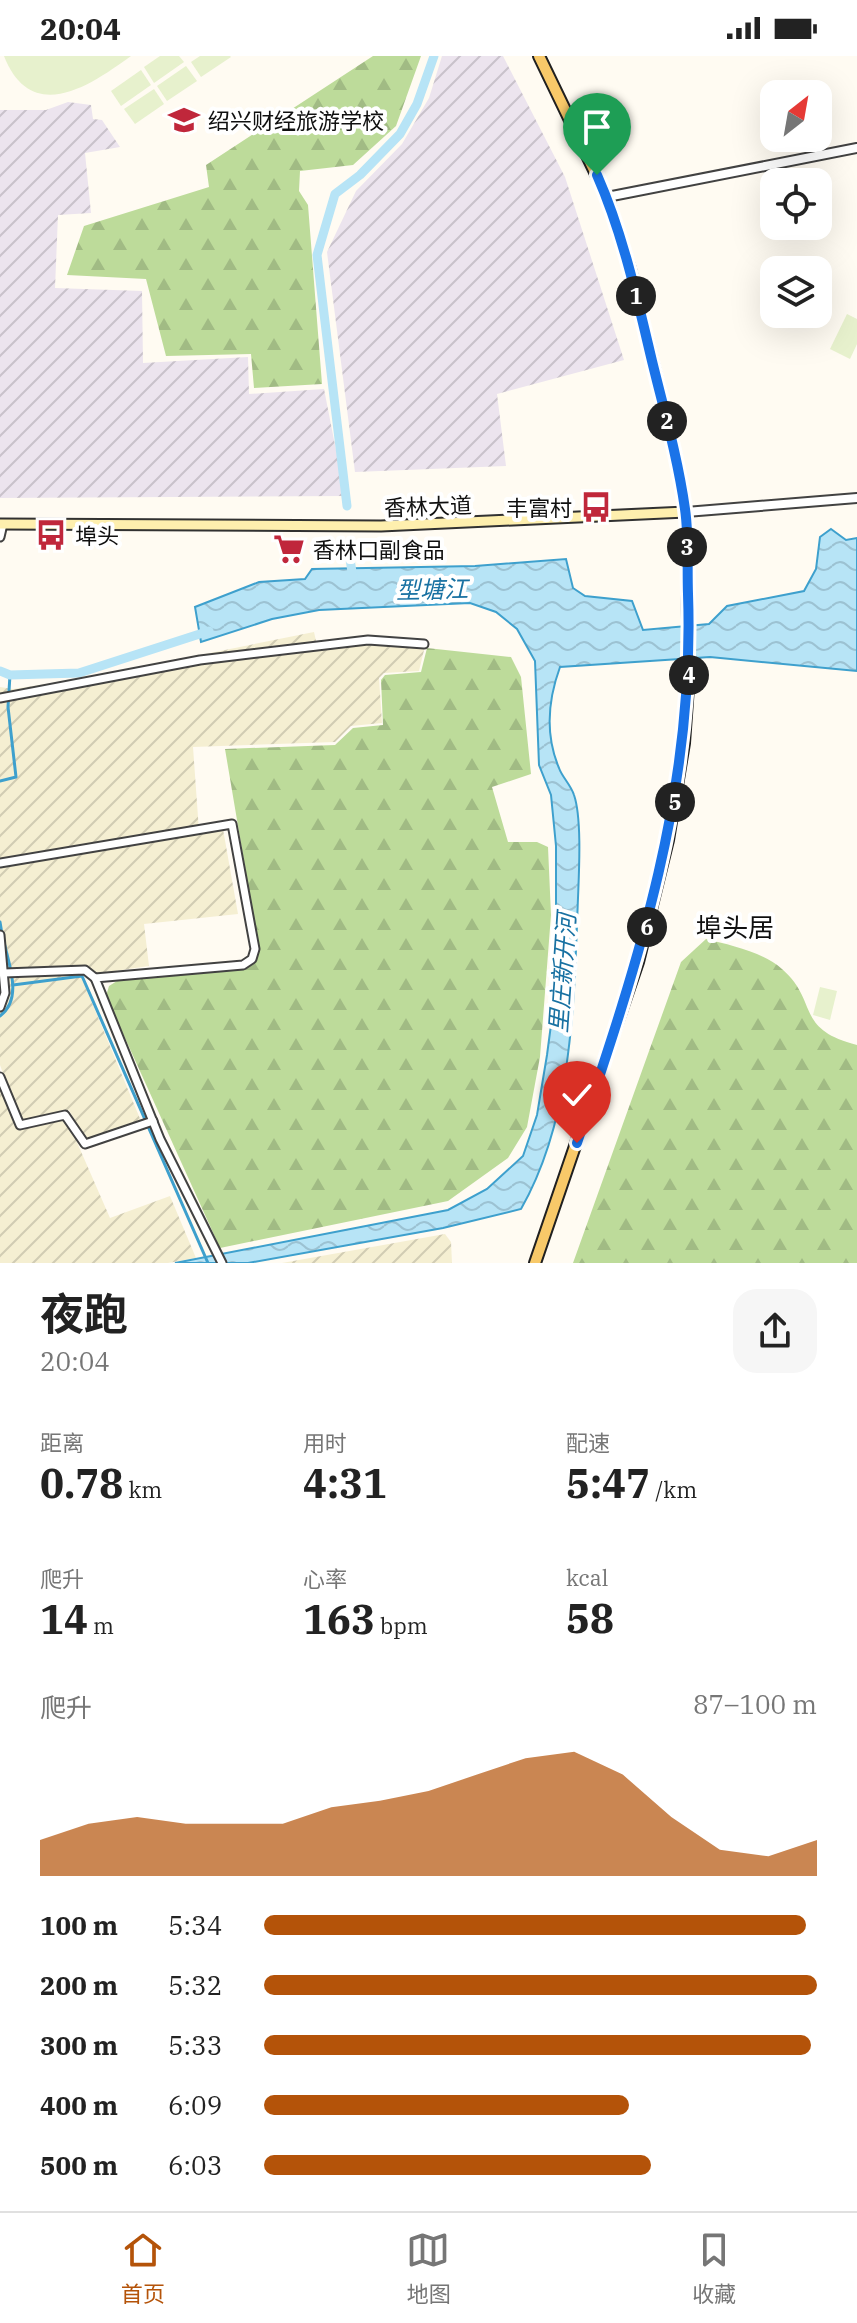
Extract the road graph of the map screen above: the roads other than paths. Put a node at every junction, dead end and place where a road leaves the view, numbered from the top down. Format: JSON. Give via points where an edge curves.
{"nodes":[{"id":1,"x":539,"y":56,"type":"edge"},
{"id":2,"x":857,"y":148,"type":"edge"},
{"id":3,"x":607,"y":197,"type":"junction"},
{"id":4,"x":857,"y":498,"type":"edge"},
{"id":5,"x":686,"y":512,"type":"junction"},
{"id":6,"x":2,"y":524,"type":"edge"},
{"id":7,"x":0,"y":537,"type":"edge"},
{"id":8,"x":424,"y":644,"type":"dead end"},
{"id":9,"x":5,"y":699,"type":"edge"},
{"id":10,"x":0,"y":863,"type":"edge"},
{"id":11,"x":0,"y":935,"type":"edge"},
{"id":12,"x":9,"y":973,"type":"junction"},
{"id":13,"x":95,"y":978,"type":"junction"},
{"id":14,"x":0,"y":1007,"type":"edge"},
{"id":15,"x":0,"y":1077,"type":"edge"},
{"id":16,"x":153,"y":1121,"type":"junction"},
{"id":17,"x":222,"y":1263,"type":"edge"},
{"id":18,"x":535,"y":1263,"type":"edge"}],
"edges":[{"from":1,"to":3,"type":"main road"},
{"from":2,"to":3,"type":"street"},
{"from":3,"to":5,"type":"main road","via":[[630,269]]},
{"from":4,"to":5,"type":"street","name":"香林大道"},
{"from":5,"to":6,"type":"main road","name":"香林大道","via":[[381,526]]},
{"from":5,"to":18,"type":"main road","via":[[689,673],[668,840],[638,962]]},
{"from":6,"to":7,"type":"street"},
{"from":8,"to":9,"type":"street","via":[[368,640],[200,660]]},
{"from":10,"to":13,"type":"street","via":[[232,824],[255,949],[252,959],[243,965]]},
{"from":11,"to":12,"type":"street"},
{"from":12,"to":13,"type":"street","via":[[85,970]]},
{"from":12,"to":14,"type":"street"},
{"from":13,"to":16,"type":"street"},
{"from":15,"to":16,"type":"street","via":[[20,1125],[65,1115],[85,1144]]},
{"from":16,"to":17,"type":"street"}]}
